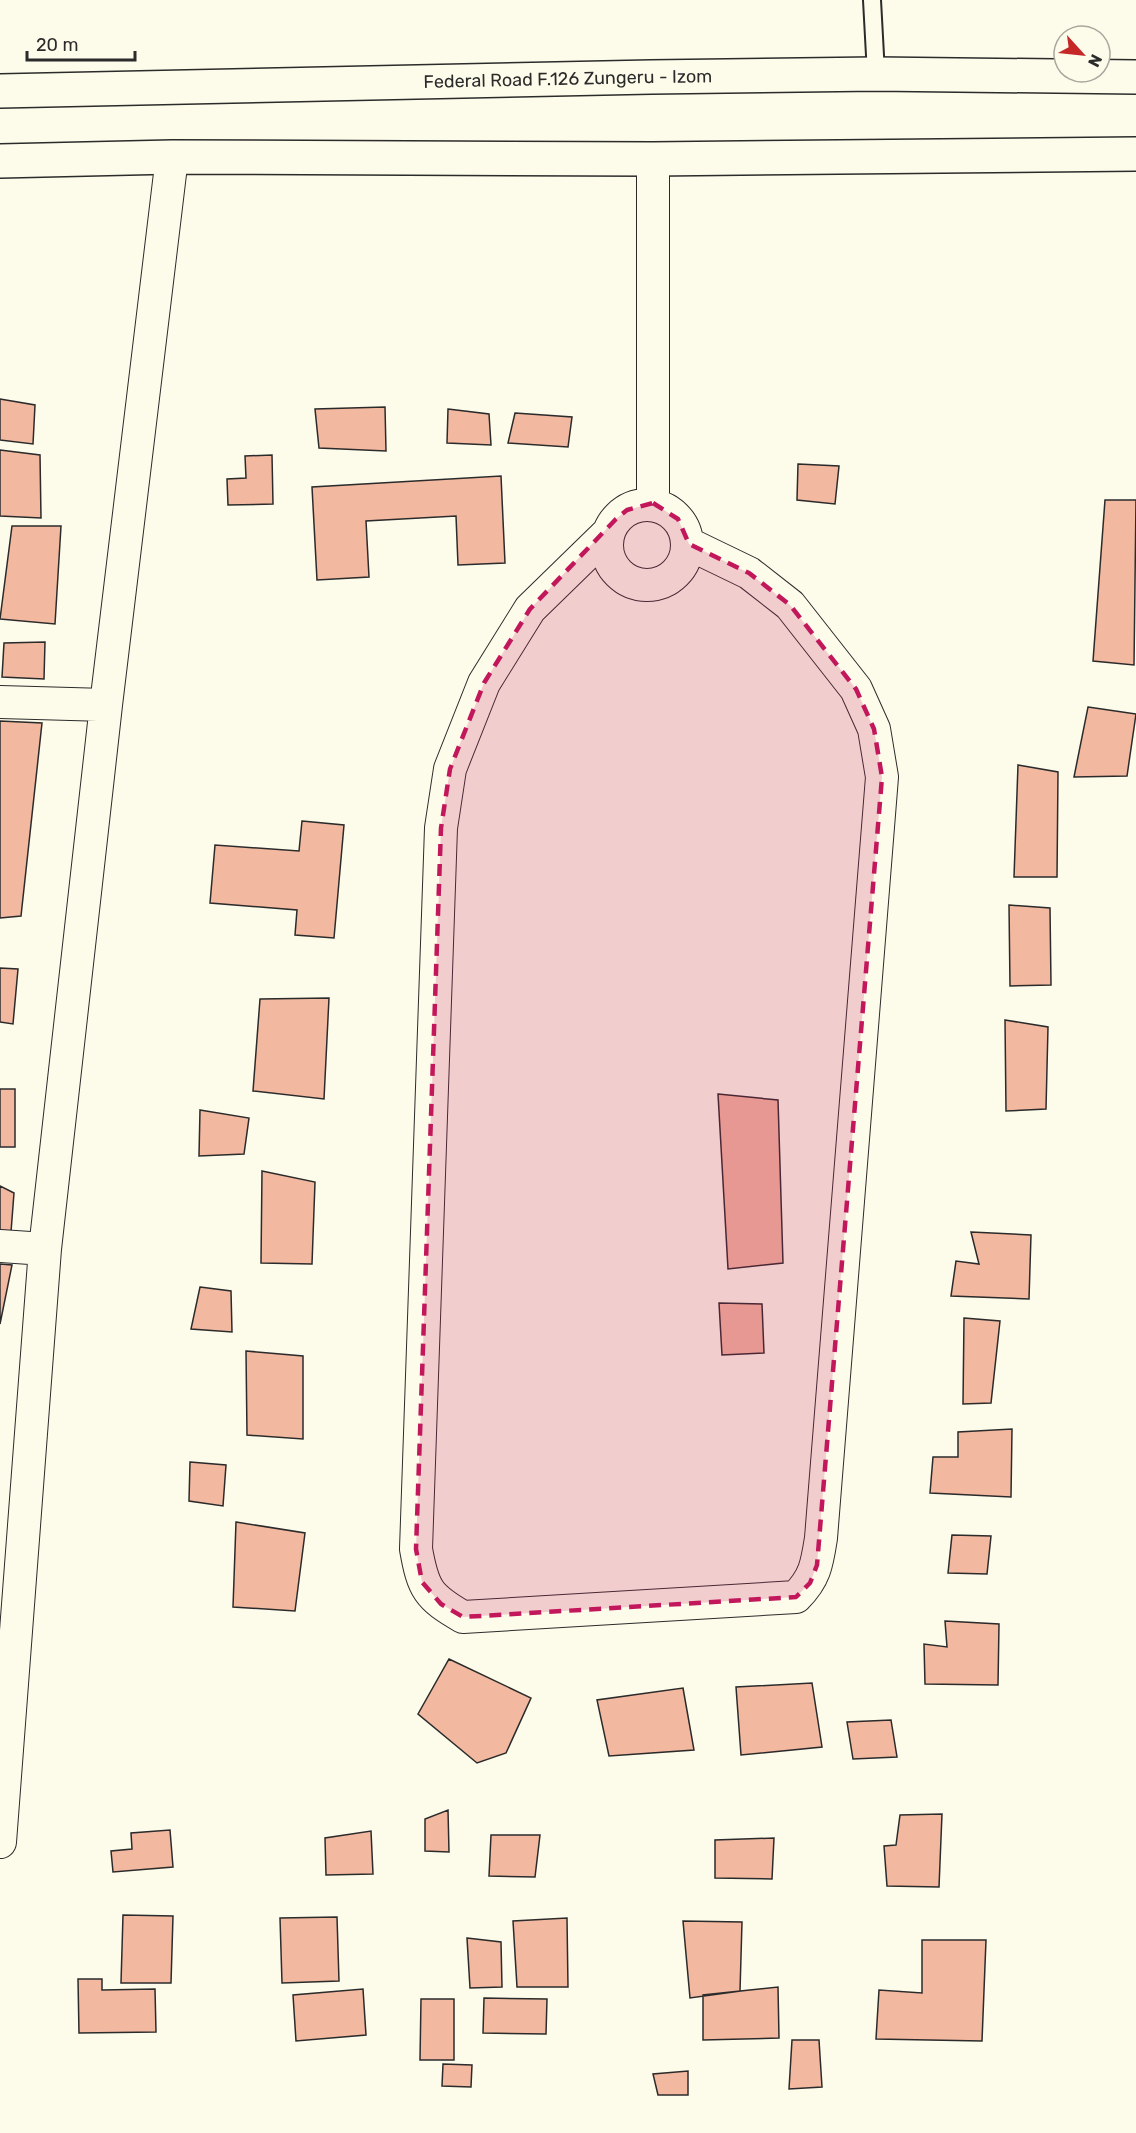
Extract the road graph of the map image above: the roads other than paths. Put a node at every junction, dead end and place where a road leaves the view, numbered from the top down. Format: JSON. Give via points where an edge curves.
{"nodes":[{"id":1,"x":872,"y":0,"type":"edge"},
{"id":2,"x":876,"y":74,"type":"junction"},
{"id":3,"x":1136,"y":77,"type":"edge"},
{"id":4,"x":0,"y":91,"type":"edge"},
{"id":5,"x":1136,"y":154,"type":"edge"},
{"id":6,"x":172,"y":157,"type":"junction"},
{"id":7,"x":653,"y":159,"type":"junction"},
{"id":8,"x":0,"y":161,"type":"edge"},
{"id":9,"x":653,"y":503,"type":"junction"},
{"id":10,"x":609,"y":532,"type":"junction"},
{"id":11,"x":689,"y":544,"type":"junction"},
{"id":12,"x":0,"y":702,"type":"edge"},
{"id":13,"x":106,"y":705,"type":"junction"},
{"id":14,"x":0,"y":1246,"type":"edge"},
{"id":15,"x":45,"y":1249,"type":"junction"},
{"id":16,"x":12,"y":1531,"type":"edge"},
{"id":17,"x":0,"y":1842,"type":"edge"}],
"edges":[{"from":1,"to":2,"type":"lane"},
{"from":2,"to":3,"type":"main road","name":"Federal Road F.126 Zungeru - Izom"},
{"from":2,"to":4,"type":"main road","name":"Federal Road F.126 Zungeru - Izom"},
{"from":5,"to":7,"type":"main road"},
{"from":6,"to":7,"type":"main road"},
{"from":6,"to":8,"type":"main road"},
{"from":6,"to":13,"type":"street"},
{"from":7,"to":9,"type":"street"},
{"from":9,"to":10,"type":"street","via":[[627,510]]},
{"from":9,"to":11,"type":"street","via":[[678,519]]},
{"from":10,"to":11,"type":"street","via":[[606,546],[616,572],[641,586],[668,580],[679,571]]},
{"from":10,"to":11,"type":"street","via":[[530,609],[484,683],[450,769],[441,828],[417,1549],[422,1582],[441,1604],[463,1617],[796,1597],[810,1583],[817,1565],[882,777],[874,729],[856,689],[790,605],[749,573]]},
{"from":12,"to":13,"type":"street"},
{"from":13,"to":15,"type":"street"},
{"from":14,"to":15,"type":"street"},
{"from":15,"to":16,"type":"street"},
{"from":16,"to":17,"type":"street"}]}
